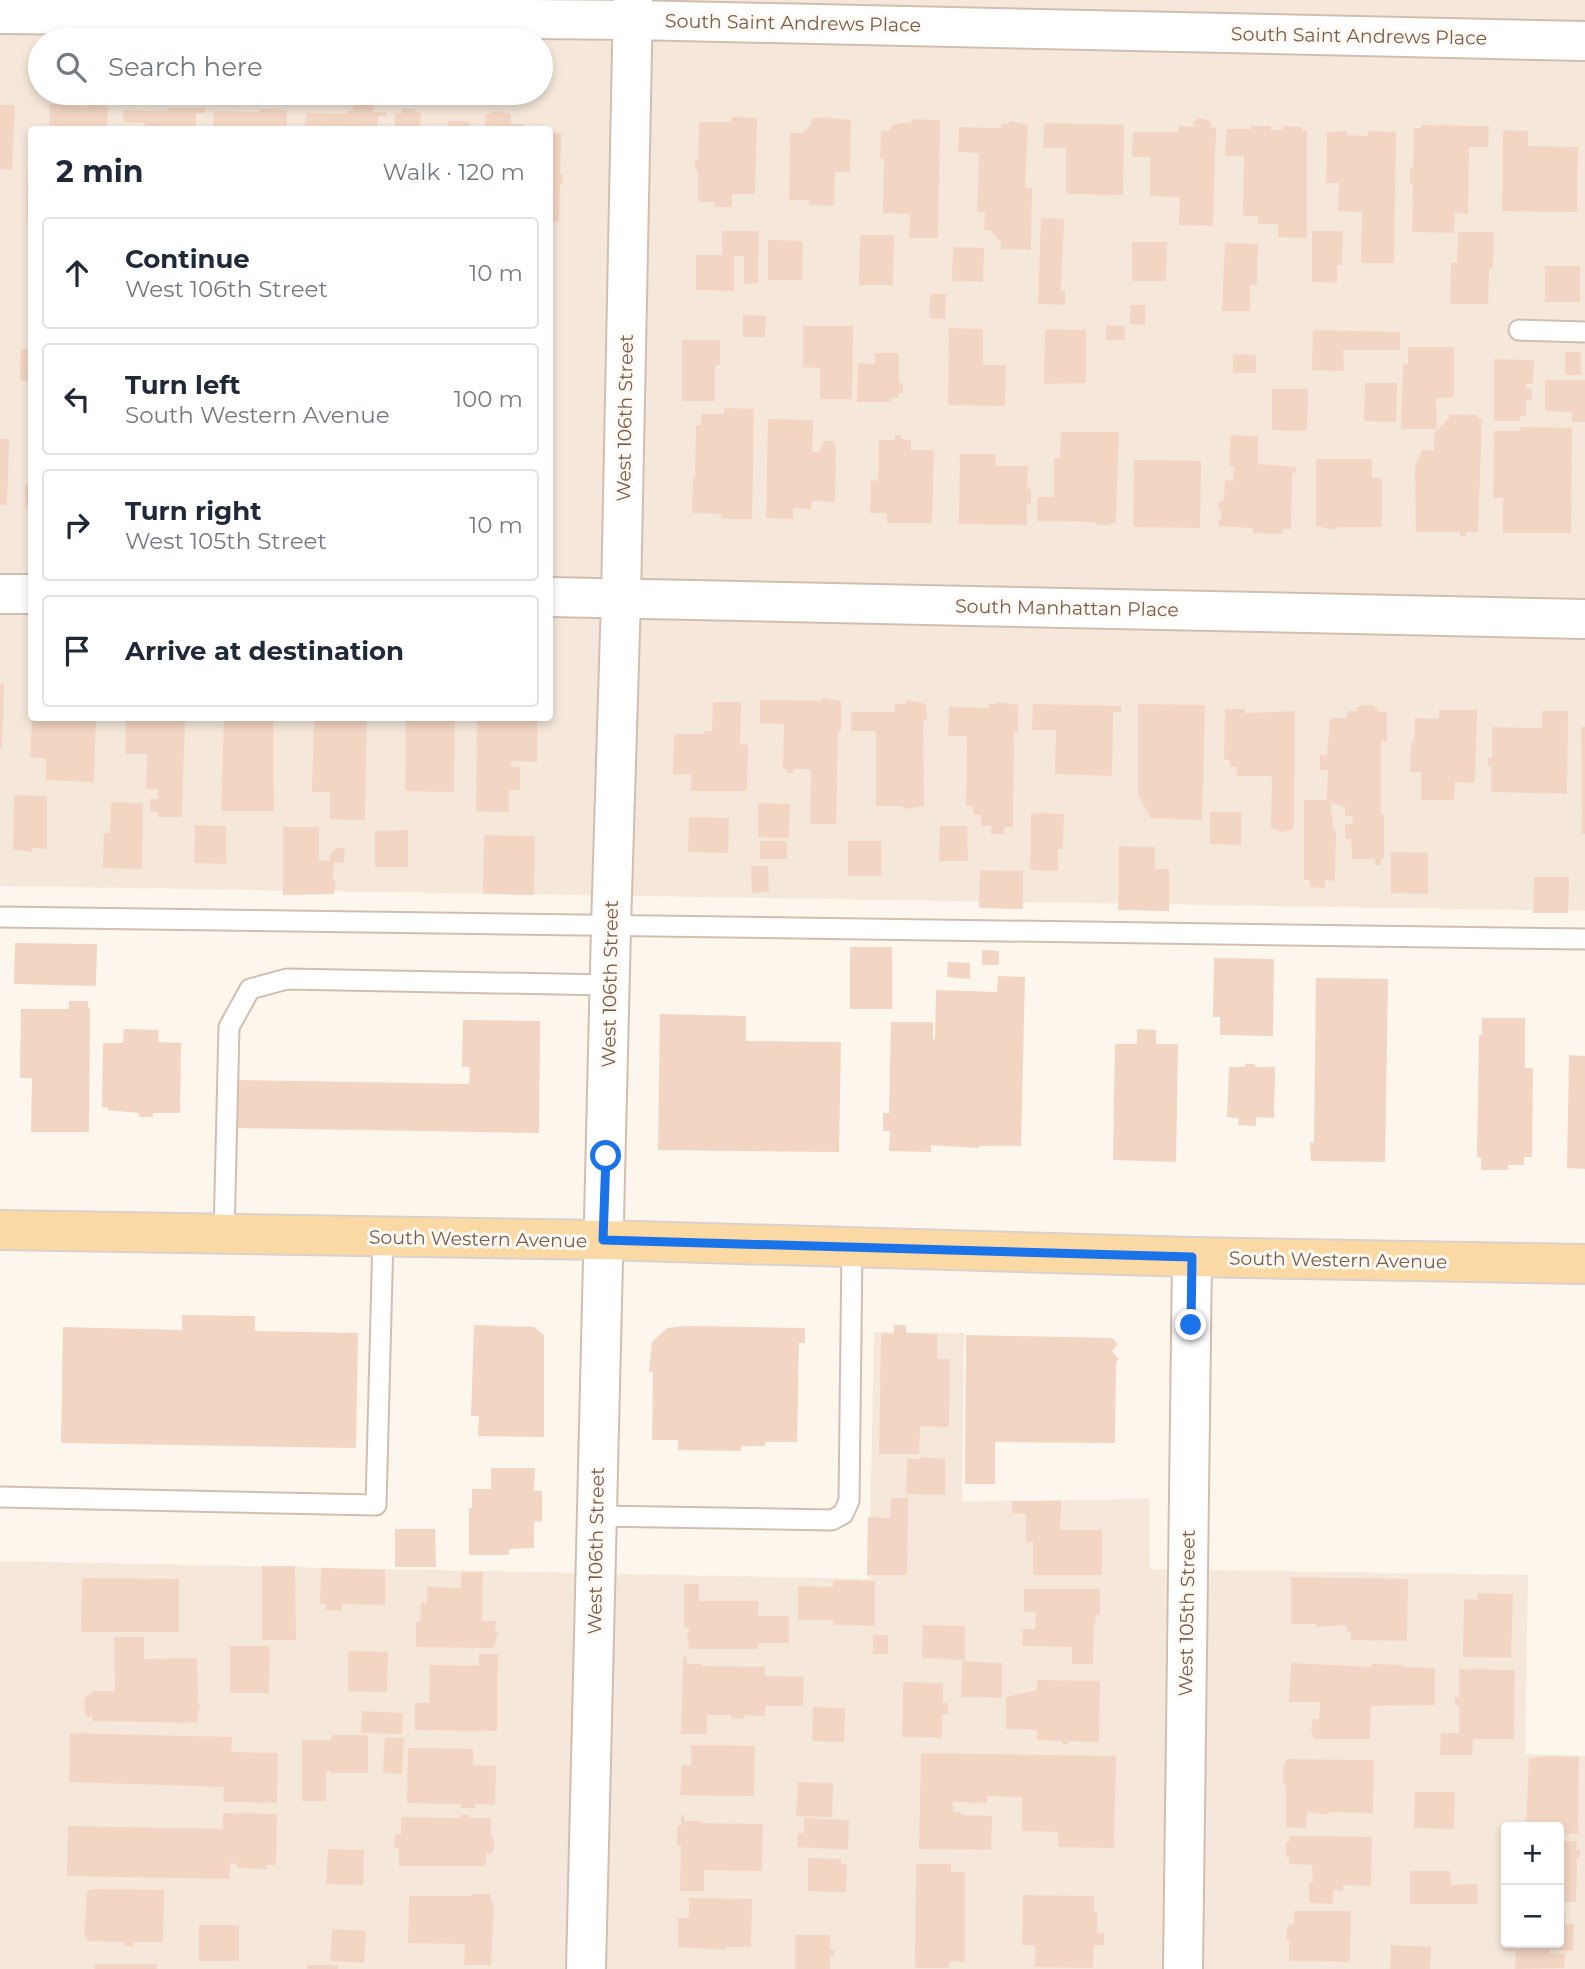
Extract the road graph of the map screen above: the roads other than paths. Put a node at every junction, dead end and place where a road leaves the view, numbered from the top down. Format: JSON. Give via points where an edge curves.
{"nodes":[{"id":1,"x":633,"y":10,"type":"edge"},
{"id":2,"x":0,"y":14,"type":"edge"},
{"id":3,"x":1585,"y":41,"type":"edge"},
{"id":4,"x":1519,"y":330,"type":"dead end"},
{"id":5,"x":1585,"y":332,"type":"edge"},
{"id":6,"x":0,"y":594,"type":"edge"},
{"id":7,"x":28,"y":594,"type":"edge"},
{"id":8,"x":553,"y":597,"type":"edge"},
{"id":9,"x":621,"y":598,"type":"junction"},
{"id":10,"x":1585,"y":619,"type":"edge"},
{"id":11,"x":0,"y":917,"type":"edge"},
{"id":12,"x":611,"y":927,"type":"junction"},
{"id":13,"x":1585,"y":939,"type":"edge"},
{"id":14,"x":610,"y":985,"type":"junction"},
{"id":15,"x":0,"y":1230,"type":"edge"},
{"id":16,"x":224,"y":1235,"type":"junction"},
{"id":17,"x":383,"y":1237,"type":"junction"},
{"id":18,"x":603,"y":1240,"type":"junction"},
{"id":19,"x":852,"y":1248,"type":"junction"},
{"id":20,"x":1192,"y":1257,"type":"junction"},
{"id":21,"x":1585,"y":1264,"type":"edge"},
{"id":22,"x":0,"y":1497,"type":"edge"},
{"id":23,"x":597,"y":1516,"type":"junction"},
{"id":24,"x":586,"y":1969,"type":"edge"},
{"id":25,"x":1183,"y":1969,"type":"edge"}],
"edges":[{"from":1,"to":2,"type":"street","name":"South Saint Andrews Place"},
{"from":1,"to":3,"type":"street","name":"South Saint Andrews Place"},
{"from":1,"to":9,"type":"street","name":"West 106th Street"},
{"from":4,"to":5,"type":"lane"},
{"from":6,"to":7,"type":"street"},
{"from":8,"to":9,"type":"street","name":"South Manhattan Place"},
{"from":9,"to":10,"type":"street","name":"South Manhattan Place"},
{"from":9,"to":12,"type":"street","name":"West 106th Street"},
{"from":11,"to":12,"type":"lane"},
{"from":12,"to":13,"type":"lane"},
{"from":12,"to":14,"type":"street","name":"West 106th Street"},
{"from":14,"to":16,"type":"lane","via":[[287,979],[250,989],[229,1027]]},
{"from":14,"to":18,"type":"street","name":"West 106th Street"},
{"from":15,"to":16,"type":"main road","name":"South Western Avenue"},
{"from":16,"to":17,"type":"main road","name":"South Western Avenue"},
{"from":17,"to":18,"type":"main road","name":"South Western Avenue"},
{"from":17,"to":22,"type":"lane","via":[[376,1506]]},
{"from":18,"to":19,"type":"main road","name":"South Western Avenue"},
{"from":18,"to":23,"type":"street","name":"West 106th Street"},
{"from":19,"to":20,"type":"main road","name":"South Western Avenue"},
{"from":19,"to":23,"type":"lane","via":[[849,1500],[843,1514],[832,1520]]},
{"from":20,"to":21,"type":"main road","name":"South Western Avenue"},
{"from":20,"to":25,"type":"street","name":"West 105th Street"},
{"from":23,"to":24,"type":"street","name":"West 106th Street"}]}
